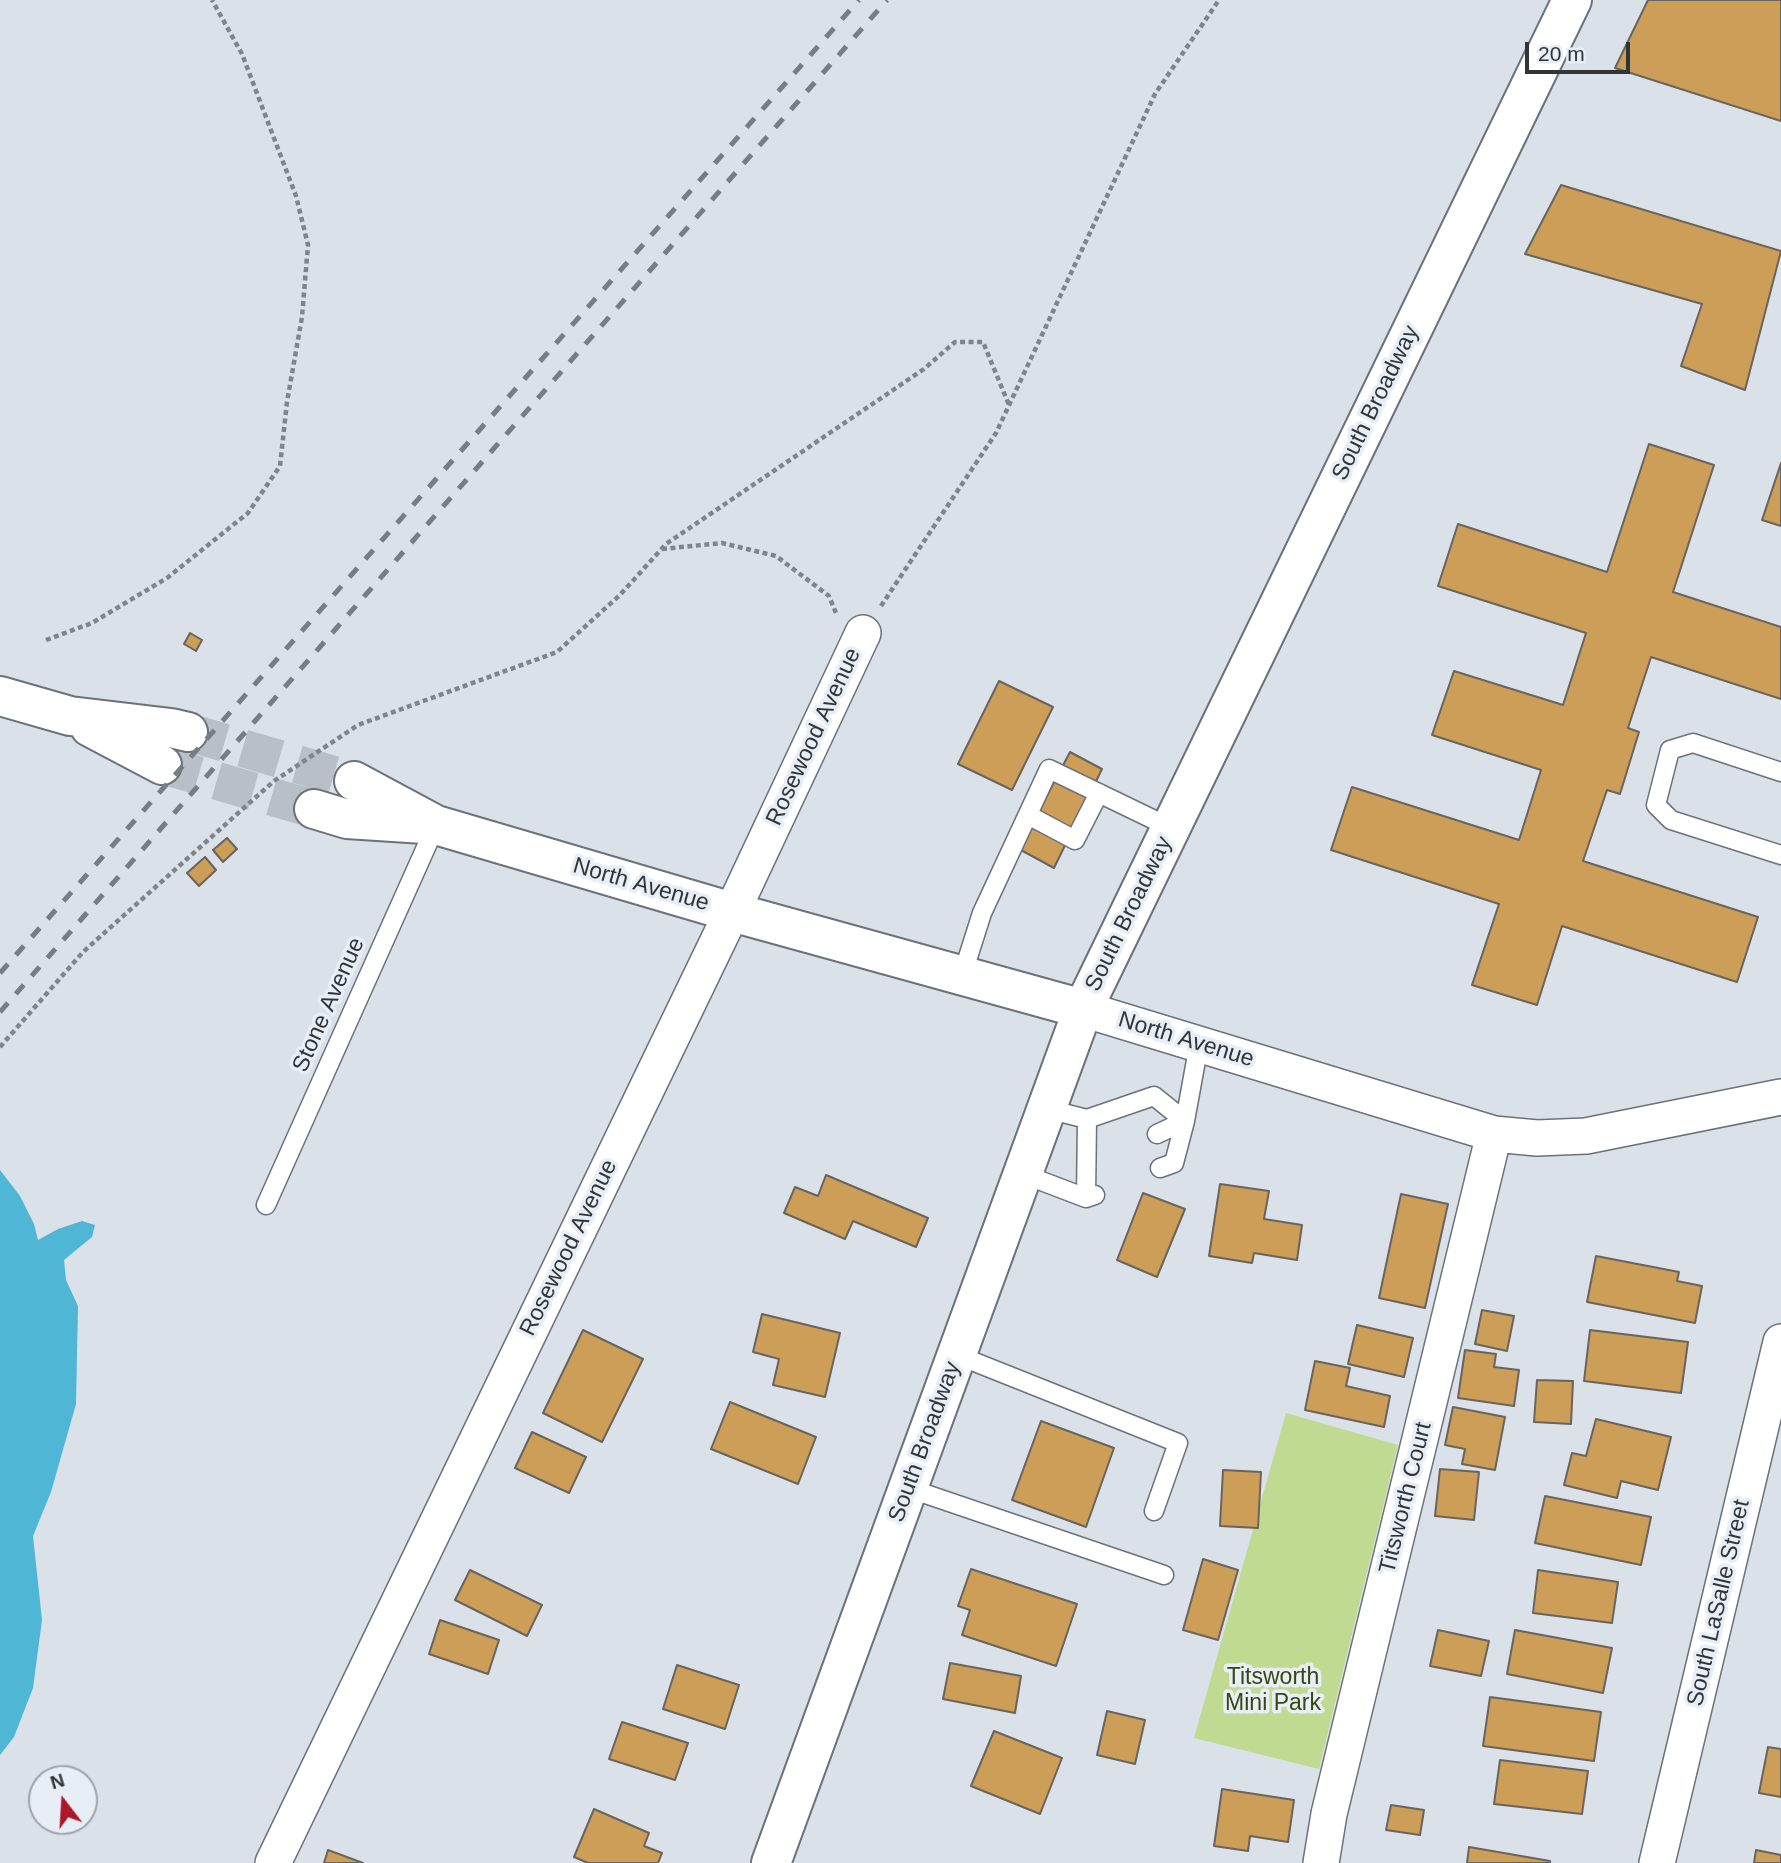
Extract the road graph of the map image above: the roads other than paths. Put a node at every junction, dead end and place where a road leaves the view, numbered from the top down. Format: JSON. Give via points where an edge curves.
{"nodes":[{"id":1,"x":1572,"y":0,"type":"edge"},
{"id":2,"x":858,"y":643,"type":"road end"},
{"id":3,"x":0,"y":696,"type":"edge"},
{"id":4,"x":70,"y":716,"type":"junction"},
{"id":5,"x":188,"y":732,"type":"tunnel mouth"},
{"id":6,"x":162,"y":765,"type":"tunnel mouth"},
{"id":7,"x":1781,"y":772,"type":"edge"},
{"id":8,"x":354,"y":781,"type":"tunnel mouth"},
{"id":9,"x":1098,"y":793,"type":"junction"},
{"id":10,"x":314,"y":809,"type":"tunnel mouth"},
{"id":11,"x":1028,"y":815,"type":"junction"},
{"id":12,"x":436,"y":825,"type":"junction"},
{"id":13,"x":1171,"y":828,"type":"junction"},
{"id":14,"x":1781,"y":855,"type":"edge"},
{"id":15,"x":732,"y":912,"type":"junction"},
{"id":16,"x":962,"y":975,"type":"junction"},
{"id":17,"x":1083,"y":1009,"type":"junction"},
{"id":18,"x":1199,"y":1044,"type":"junction"},
{"id":19,"x":1781,"y":1097,"type":"edge"},
{"id":20,"x":1047,"y":1109,"type":"junction"},
{"id":21,"x":1087,"y":1119,"type":"junction"},
{"id":22,"x":1185,"y":1121,"type":"junction"},
{"id":23,"x":1157,"y":1134,"type":"dead end"},
{"id":24,"x":1494,"y":1134,"type":"junction"},
{"id":25,"x":1160,"y":1168,"type":"dead end"},
{"id":26,"x":1023,"y":1174,"type":"junction"},
{"id":27,"x":266,"y":1205,"type":"dead end"},
{"id":28,"x":1781,"y":1342,"type":"edge"},
{"id":29,"x":957,"y":1355,"type":"junction"},
{"id":30,"x":908,"y":1488,"type":"junction"},
{"id":31,"x":1154,"y":1511,"type":"dead end"},
{"id":32,"x":1164,"y":1575,"type":"dead end"},
{"id":33,"x":272,"y":1863,"type":"edge"},
{"id":34,"x":771,"y":1863,"type":"edge"},
{"id":35,"x":1321,"y":1863,"type":"edge"},
{"id":36,"x":1657,"y":1863,"type":"edge"}],
"edges":[{"from":1,"to":13,"type":"street","name":"South Broadway"},
{"from":2,"to":15,"type":"street","name":"Rosewood Avenue"},
{"from":3,"to":4,"type":"street"},
{"from":4,"to":5,"type":"street"},
{"from":4,"to":6,"type":"street"},
{"from":7,"to":14,"type":"lane","via":[[1693,743],[1670,750],[1656,805],[1671,820]]},
{"from":8,"to":12,"type":"street","name":"North Avenue"},
{"from":9,"to":11,"type":"lane","via":[[1049,769]]},
{"from":9,"to":11,"type":"lane","via":[[1075,840]]},
{"from":9,"to":13,"type":"lane"},
{"from":10,"to":12,"type":"street","name":"North Avenue","via":[[347,819]]},
{"from":11,"to":16,"type":"lane","via":[[982,913]]},
{"from":12,"to":15,"type":"street","name":"North Avenue"},
{"from":12,"to":27,"type":"lane","name":"Stone Avenue"},
{"from":13,"to":17,"type":"street","name":"South Broadway"},
{"from":15,"to":16,"type":"street","name":"North Avenue"},
{"from":15,"to":33,"type":"street","name":"Rosewood Avenue"},
{"from":16,"to":17,"type":"street","name":"North Avenue"},
{"from":17,"to":18,"type":"street","name":"North Avenue"},
{"from":17,"to":20,"type":"street","name":"South Broadway"},
{"from":18,"to":22,"type":"lane"},
{"from":18,"to":24,"type":"street","name":"North Avenue"},
{"from":19,"to":24,"type":"street","name":"North Avenue","via":[[1586,1136]]},
{"from":20,"to":21,"type":"lane"},
{"from":20,"to":26,"type":"street","name":"South Broadway"},
{"from":21,"to":22,"type":"lane","via":[[1154,1096]]},
{"from":21,"to":26,"type":"lane","via":[[1091,1196]]},
{"from":22,"to":23,"type":"lane"},
{"from":22,"to":25,"type":"lane","via":[[1174,1163]]},
{"from":24,"to":35,"type":"street","name":"Titsworth Court","via":[[1332,1800]]},
{"from":26,"to":29,"type":"street","name":"South Broadway"},
{"from":28,"to":36,"type":"street","name":"South LaSalle Street"},
{"from":29,"to":30,"type":"street","name":"South Broadway"},
{"from":29,"to":31,"type":"lane","via":[[1178,1443]]},
{"from":30,"to":32,"type":"lane"},
{"from":30,"to":34,"type":"street","name":"South Broadway"}]}
